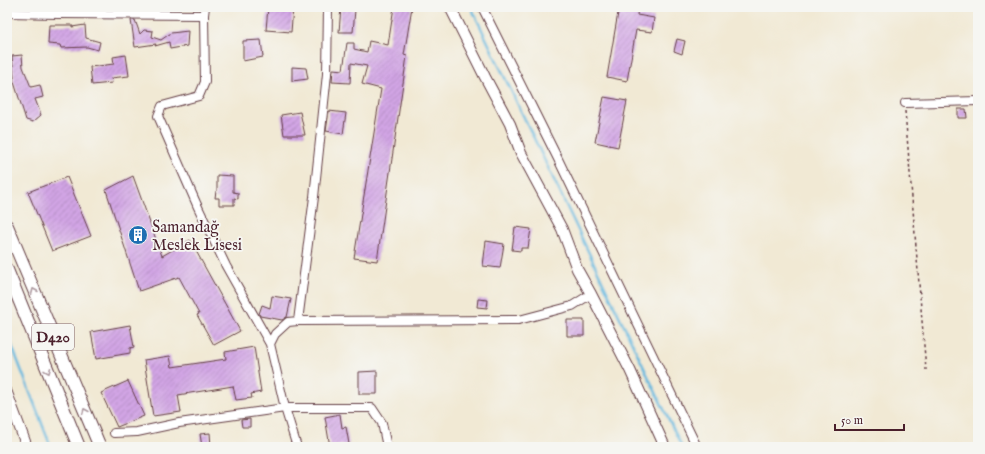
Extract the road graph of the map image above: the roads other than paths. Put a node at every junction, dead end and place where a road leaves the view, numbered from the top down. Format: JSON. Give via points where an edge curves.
{"nodes":[{"id":1,"x":328,"y":7,"type":"edge"},
{"id":2,"x":450,"y":7,"type":"edge"},
{"id":3,"x":482,"y":7,"type":"edge"},
{"id":4,"x":60,"y":11,"type":"edge"},
{"id":5,"x":204,"y":11,"type":"edge"},
{"id":6,"x":7,"y":13,"type":"edge"},
{"id":7,"x":978,"y":101,"type":"edge"},
{"id":8,"x":904,"y":103,"type":"road end"},
{"id":9,"x":7,"y":226,"type":"edge"},
{"id":10,"x":7,"y":270,"type":"edge"},
{"id":11,"x":591,"y":294,"type":"junction"},
{"id":12,"x":298,"y":321,"type":"junction"},
{"id":13,"x":270,"y":344,"type":"junction"},
{"id":14,"x":7,"y":393,"type":"edge"},
{"id":15,"x":285,"y":408,"type":"junction"},
{"id":16,"x":114,"y":433,"type":"dead end"},
{"id":17,"x":27,"y":447,"type":"edge"},
{"id":18,"x":79,"y":447,"type":"edge"},
{"id":19,"x":100,"y":447,"type":"edge"},
{"id":20,"x":297,"y":447,"type":"edge"},
{"id":21,"x":386,"y":447,"type":"edge"},
{"id":22,"x":665,"y":447,"type":"edge"},
{"id":23,"x":697,"y":447,"type":"edge"}],
"edges":[{"from":1,"to":12,"type":"street","via":[[327,74]]},
{"from":2,"to":11,"type":"street","via":[[562,229],[577,269]]},
{"from":3,"to":23,"type":"street"},
{"from":4,"to":5,"type":"street"},
{"from":4,"to":6,"type":"street"},
{"from":5,"to":13,"type":"street","via":[[205,82],[199,96],[162,106],[158,116],[226,266]]},
{"from":7,"to":8,"type":"street"},
{"from":19,"to":9,"type":"main road","number":"D420","one_way":true},
{"from":10,"to":18,"type":"main road","number":"D420","one_way":true},
{"from":11,"to":12,"type":"street","via":[[572,306],[519,320]]},
{"from":11,"to":22,"type":"street","via":[[630,370]]},
{"from":12,"to":13,"type":"street","via":[[288,322],[275,334]]},
{"from":13,"to":15,"type":"street"},
{"from":14,"to":17,"type":"street"},
{"from":15,"to":16,"type":"street","via":[[137,432]]},
{"from":15,"to":20,"type":"street"},
{"from":15,"to":21,"type":"street","via":[[372,408],[382,423]]}]}
